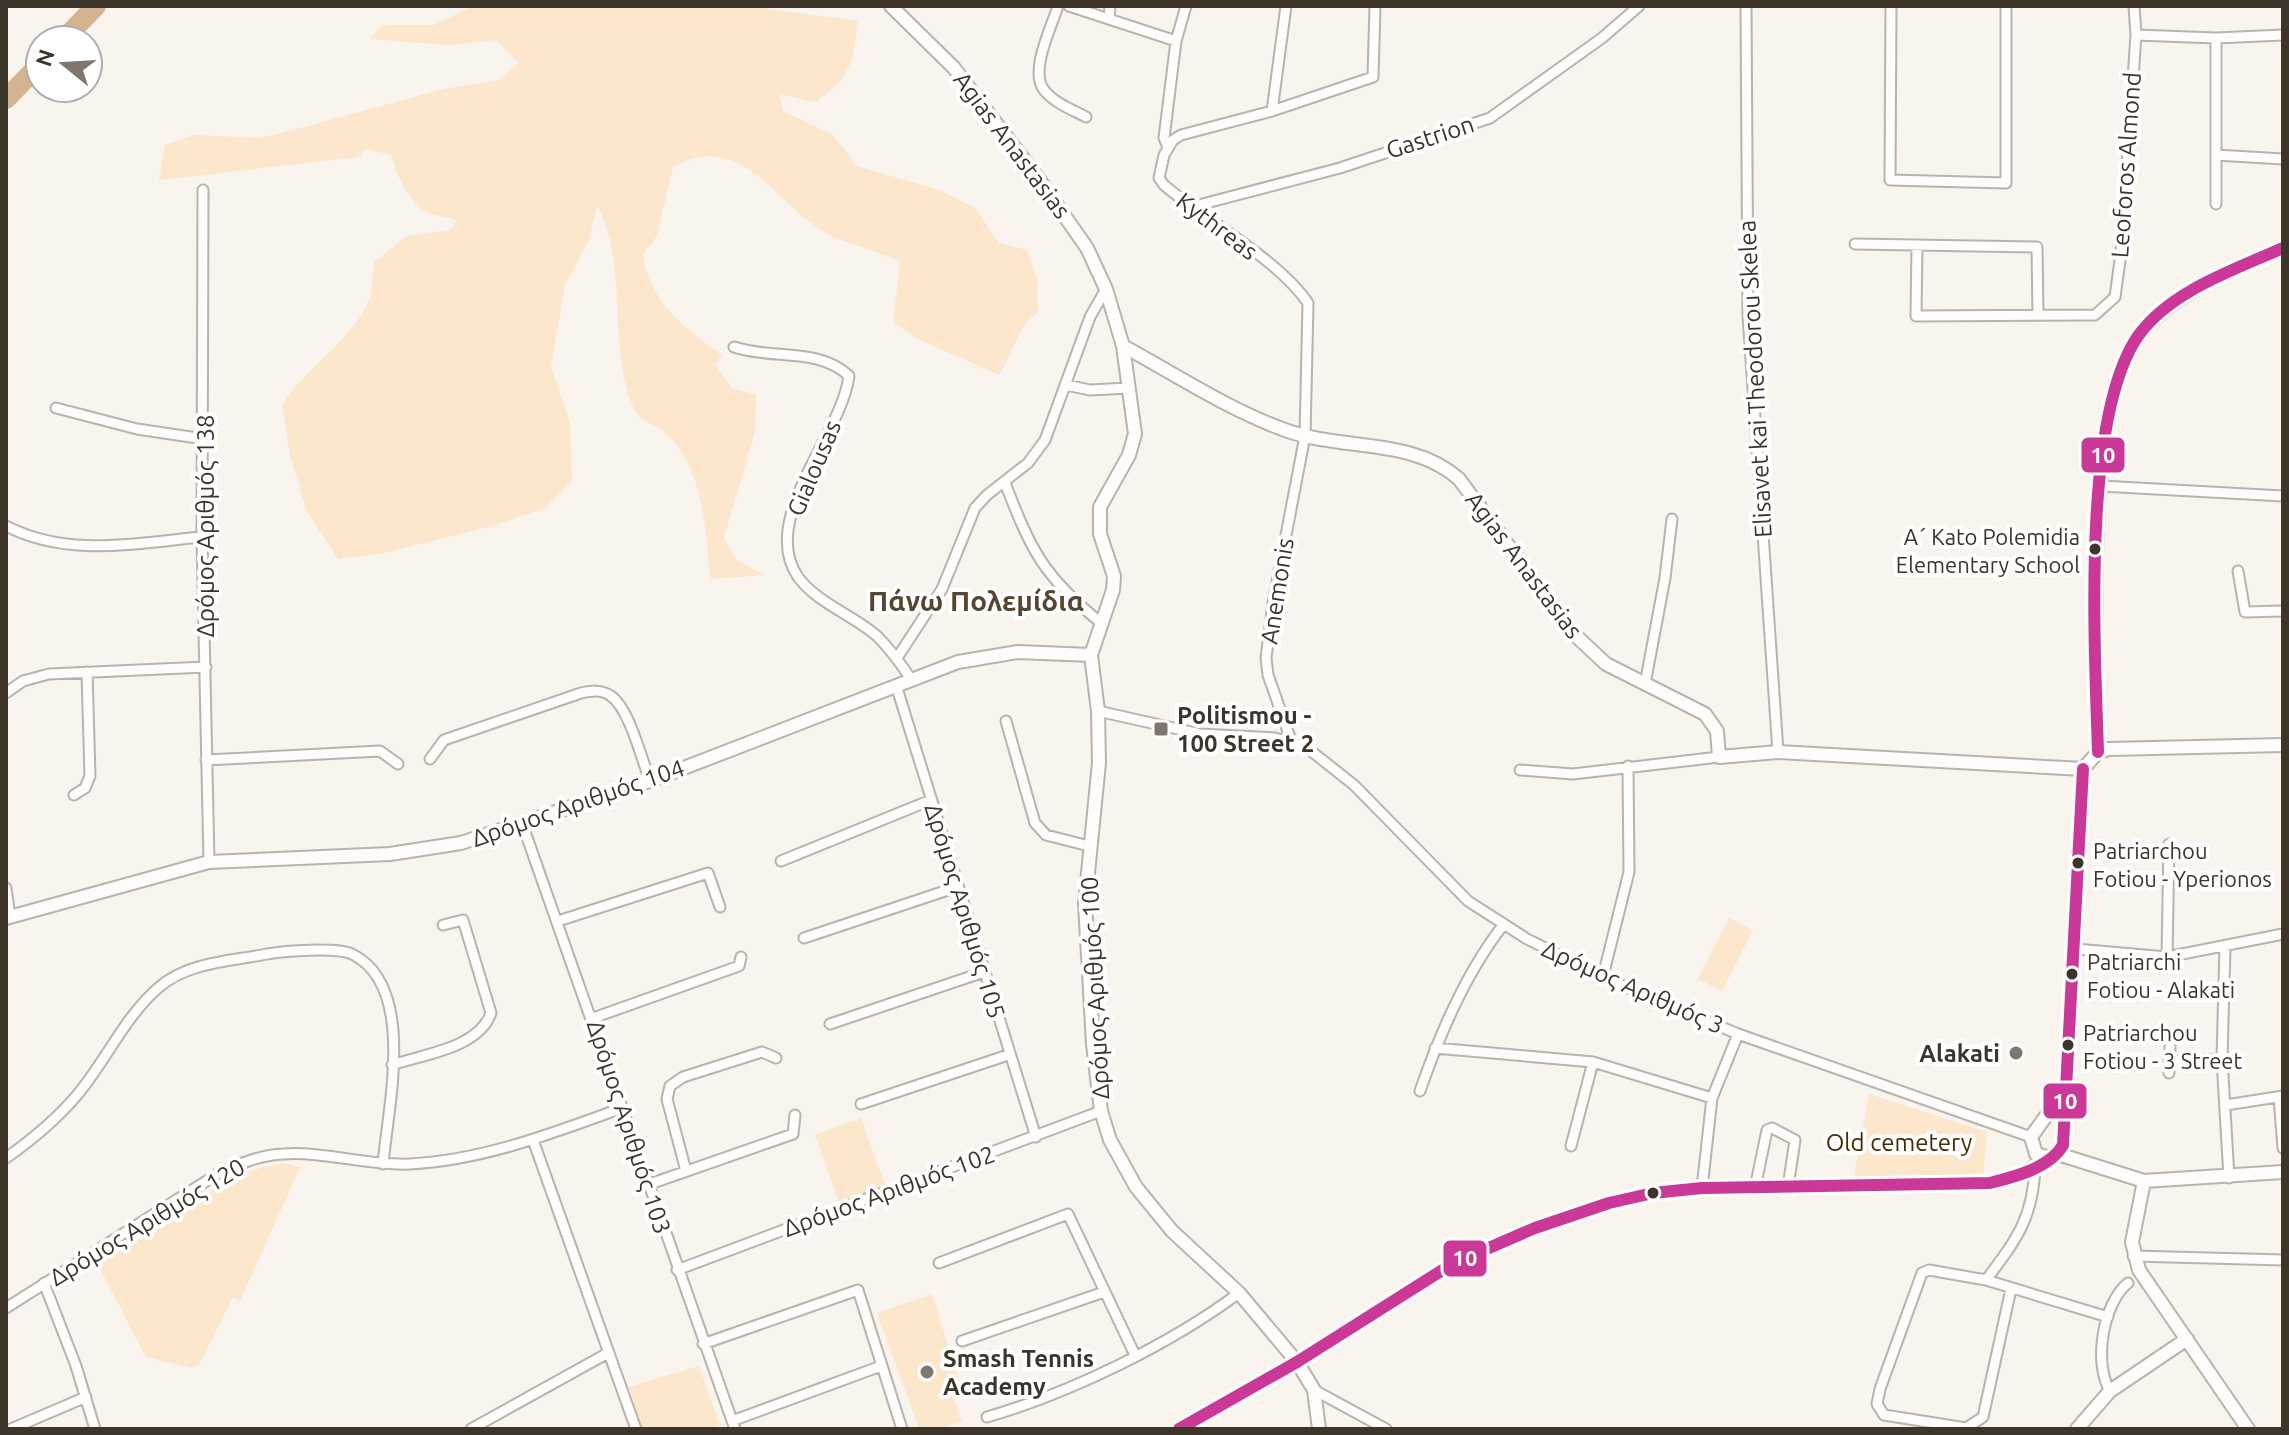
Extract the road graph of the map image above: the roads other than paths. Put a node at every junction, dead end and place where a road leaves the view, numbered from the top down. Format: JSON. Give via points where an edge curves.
{"nodes":[{"id":1,"x":891,"y":6,"type":"edge"},
{"id":2,"x":1058,"y":6,"type":"edge"},
{"id":3,"x":1069,"y":6,"type":"edge"},
{"id":4,"x":1110,"y":6,"type":"edge"},
{"id":5,"x":1186,"y":6,"type":"edge"},
{"id":6,"x":1286,"y":6,"type":"edge"},
{"id":7,"x":1375,"y":6,"type":"edge"},
{"id":8,"x":1639,"y":6,"type":"edge"},
{"id":9,"x":1746,"y":6,"type":"edge"},
{"id":10,"x":1891,"y":6,"type":"edge"},
{"id":11,"x":2006,"y":6,"type":"edge"},
{"id":12,"x":2134,"y":6,"type":"edge"},
{"id":13,"x":1109,"y":19,"type":"junction"},
{"id":14,"x":2136,"y":35,"type":"junction"},
{"id":15,"x":2283,"y":35,"type":"edge"},
{"id":16,"x":2216,"y":38,"type":"junction"},
{"id":17,"x":1176,"y":41,"type":"junction"},
{"id":18,"x":1272,"y":111,"type":"junction"},
{"id":19,"x":1086,"y":117,"type":"dead end"},
{"id":20,"x":1168,"y":147,"type":"junction"},
{"id":21,"x":2216,"y":155,"type":"junction"},
{"id":22,"x":2283,"y":159,"type":"edge"},
{"id":23,"x":203,"y":190,"type":"dead end"},
{"id":24,"x":2216,"y":204,"type":"dead end"},
{"id":25,"x":1191,"y":207,"type":"junction"},
{"id":26,"x":1855,"y":244,"type":"dead end"},
{"id":27,"x":1917,"y":245,"type":"junction"},
{"id":28,"x":2283,"y":248,"type":"edge"},
{"id":29,"x":1106,"y":289,"type":"junction"},
{"id":30,"x":2038,"y":315,"type":"junction"},
{"id":31,"x":1123,"y":346,"type":"junction"},
{"id":32,"x":734,"y":347,"type":"dead end"},
{"id":33,"x":1066,"y":385,"type":"junction"},
{"id":34,"x":1129,"y":388,"type":"junction"},
{"id":35,"x":56,"y":408,"type":"dead end"},
{"id":36,"x":1305,"y":436,"type":"junction"},
{"id":37,"x":204,"y":439,"type":"junction"},
{"id":38,"x":1005,"y":483,"type":"junction"},
{"id":39,"x":2101,"y":486,"type":"junction"},
{"id":40,"x":2283,"y":496,"type":"edge"},
{"id":41,"x":1672,"y":519,"type":"dead end"},
{"id":42,"x":6,"y":526,"type":"edge"},
{"id":43,"x":202,"y":537,"type":"junction"},
{"id":44,"x":2238,"y":571,"type":"dead end"},
{"id":45,"x":2283,"y":611,"type":"edge"},
{"id":46,"x":1100,"y":622,"type":"junction"},
{"id":47,"x":1091,"y":655,"type":"junction"},
{"id":48,"x":897,"y":658,"type":"junction"},
{"id":49,"x":206,"y":667,"type":"junction"},
{"id":50,"x":87,"y":672,"type":"junction"},
{"id":51,"x":911,"y":679,"type":"junction"},
{"id":52,"x":1645,"y":684,"type":"junction"},
{"id":53,"x":896,"y":685,"type":"junction"},
{"id":54,"x":6,"y":693,"type":"edge"},
{"id":55,"x":1098,"y":711,"type":"junction"},
{"id":56,"x":1006,"y":721,"type":"dead end"},
{"id":57,"x":1292,"y":743,"type":"junction"},
{"id":58,"x":2283,"y":745,"type":"edge"},
{"id":59,"x":1778,"y":752,"type":"junction"},
{"id":60,"x":2098,"y":752,"type":"junction"},
{"id":61,"x":1719,"y":757,"type":"junction"},
{"id":62,"x":430,"y":759,"type":"dead end"},
{"id":63,"x":206,"y":760,"type":"junction"},
{"id":64,"x":398,"y":764,"type":"dead end"},
{"id":65,"x":1628,"y":766,"type":"junction"},
{"id":66,"x":2083,"y":769,"type":"junction"},
{"id":67,"x":1520,"y":770,"type":"dead end"},
{"id":68,"x":650,"y":781,"type":"junction"},
{"id":69,"x":74,"y":795,"type":"dead end"},
{"id":70,"x":931,"y":800,"type":"junction"},
{"id":71,"x":523,"y":826,"type":"junction"},
{"id":72,"x":2169,"y":844,"type":"dead end"},
{"id":73,"x":1089,"y":846,"type":"junction"},
{"id":74,"x":781,"y":861,"type":"dead end"},
{"id":75,"x":209,"y":862,"type":"junction"},
{"id":76,"x":957,"y":887,"type":"junction"},
{"id":77,"x":6,"y":888,"type":"edge"},
{"id":78,"x":720,"y":907,"type":"dead end"},
{"id":79,"x":8,"y":917,"type":"edge"},
{"id":80,"x":558,"y":921,"type":"junction"},
{"id":81,"x":1504,"y":924,"type":"junction"},
{"id":82,"x":443,"y":925,"type":"dead end"},
{"id":83,"x":2283,"y":934,"type":"edge"},
{"id":84,"x":804,"y":938,"type":"dead end"},
{"id":85,"x":2225,"y":947,"type":"junction"},
{"id":86,"x":2076,"y":949,"type":"junction"},
{"id":87,"x":741,"y":957,"type":"dead end"},
{"id":88,"x":2167,"y":957,"type":"junction"},
{"id":89,"x":984,"y":972,"type":"junction"},
{"id":90,"x":1603,"y":976,"type":"junction"},
{"id":91,"x":593,"y":1018,"type":"junction"},
{"id":92,"x":830,"y":1024,"type":"dead end"},
{"id":93,"x":1738,"y":1034,"type":"junction"},
{"id":94,"x":2170,"y":1046,"type":"dead end"},
{"id":95,"x":1435,"y":1048,"type":"junction"},
{"id":96,"x":1008,"y":1055,"type":"junction"},
{"id":97,"x":776,"y":1058,"type":"dead end"},
{"id":98,"x":2222,"y":1059,"type":"junction"},
{"id":99,"x":2169,"y":1061,"type":"junction"},
{"id":100,"x":1593,"y":1062,"type":"junction"},
{"id":101,"x":392,"y":1065,"type":"junction"},
{"id":102,"x":2169,"y":1073,"type":"dead end"},
{"id":103,"x":1420,"y":1091,"type":"dead end"},
{"id":104,"x":2064,"y":1091,"type":"junction"},
{"id":105,"x":2281,"y":1097,"type":"edge"},
{"id":106,"x":1712,"y":1098,"type":"junction"},
{"id":107,"x":861,"y":1104,"type":"dead end"},
{"id":108,"x":2226,"y":1105,"type":"junction"},
{"id":109,"x":622,"y":1108,"type":"junction"},
{"id":110,"x":1101,"y":1111,"type":"junction"},
{"id":111,"x":795,"y":1115,"type":"dead end"},
{"id":112,"x":2063,"y":1135,"type":"junction"},
{"id":113,"x":1036,"y":1137,"type":"junction"},
{"id":114,"x":2034,"y":1138,"type":"junction"},
{"id":115,"x":533,"y":1140,"type":"junction"},
{"id":116,"x":1571,"y":1146,"type":"dead end"},
{"id":117,"x":2283,"y":1148,"type":"edge"},
{"id":118,"x":2054,"y":1156,"type":"junction"},
{"id":119,"x":6,"y":1158,"type":"edge"},
{"id":120,"x":383,"y":1164,"type":"junction"},
{"id":121,"x":2030,"y":1169,"type":"junction"},
{"id":122,"x":686,"y":1171,"type":"junction"},
{"id":123,"x":2283,"y":1172,"type":"edge"},
{"id":124,"x":2229,"y":1178,"type":"junction"},
{"id":125,"x":2144,"y":1181,"type":"junction"},
{"id":126,"x":647,"y":1185,"type":"junction"},
{"id":127,"x":1788,"y":1187,"type":"junction"},
{"id":128,"x":1702,"y":1188,"type":"junction"},
{"id":129,"x":1755,"y":1188,"type":"junction"},
{"id":130,"x":2133,"y":1256,"type":"junction"},
{"id":131,"x":2283,"y":1260,"type":"edge"},
{"id":132,"x":939,"y":1263,"type":"dead end"},
{"id":133,"x":677,"y":1270,"type":"junction"},
{"id":134,"x":1986,"y":1280,"type":"junction"},
{"id":135,"x":44,"y":1283,"type":"junction"},
{"id":136,"x":2128,"y":1283,"type":"dead end"},
{"id":137,"x":2011,"y":1289,"type":"junction"},
{"id":138,"x":1104,"y":1292,"type":"junction"},
{"id":139,"x":1239,"y":1293,"type":"junction"},
{"id":140,"x":6,"y":1308,"type":"edge"},
{"id":141,"x":2108,"y":1317,"type":"junction"},
{"id":142,"x":2187,"y":1339,"type":"junction"},
{"id":143,"x":962,"y":1341,"type":"dead end"},
{"id":144,"x":703,"y":1344,"type":"junction"},
{"id":145,"x":608,"y":1353,"type":"junction"},
{"id":146,"x":1135,"y":1355,"type":"junction"},
{"id":147,"x":1297,"y":1362,"type":"junction"},
{"id":148,"x":881,"y":1366,"type":"junction"},
{"id":149,"x":1314,"y":1390,"type":"junction"},
{"id":150,"x":2110,"y":1391,"type":"junction"},
{"id":151,"x":86,"y":1397,"type":"junction"},
{"id":152,"x":987,"y":1417,"type":"dead end"},
{"id":153,"x":734,"y":1425,"type":"edge"},
{"id":154,"x":11,"y":1429,"type":"edge"},
{"id":155,"x":95,"y":1429,"type":"edge"},
{"id":156,"x":471,"y":1429,"type":"edge"},
{"id":157,"x":636,"y":1429,"type":"edge"},
{"id":158,"x":902,"y":1429,"type":"edge"},
{"id":159,"x":1179,"y":1429,"type":"edge"},
{"id":160,"x":1319,"y":1429,"type":"edge"},
{"id":161,"x":1386,"y":1429,"type":"edge"},
{"id":162,"x":2077,"y":1429,"type":"edge"},
{"id":163,"x":2248,"y":1429,"type":"edge"}],
"edges":[{"from":1,"to":29,"type":"street","name":"Agias Anastasias","via":[[954,68],[1031,169],[1074,226]]},
{"from":2,"to":19,"type":"street","via":[[1039,68],[1041,81],[1051,96]]},
{"from":3,"to":13,"type":"street"},
{"from":4,"to":13,"type":"street"},
{"from":5,"to":17,"type":"street"},
{"from":6,"to":18,"type":"street"},
{"from":7,"to":18,"type":"street","via":[[1373,77]]},
{"from":8,"to":25,"type":"street","name":"Gastrion","via":[[1490,118],[1340,168]]},
{"from":9,"to":59,"type":"street","name":"Elisavet kai Theodorou Skelea","via":[[1748,316]]},
{"from":10,"to":11,"type":"street","via":[[1890,180],[2006,183]]},
{"from":12,"to":14,"type":"street","name":"Leoforos Almond"},
{"from":13,"to":17,"type":"street"},
{"from":14,"to":16,"type":"street"},
{"from":14,"to":30,"type":"street","name":"Leoforos Almond","via":[[2115,297],[2095,315]]},
{"from":15,"to":16,"type":"street"},
{"from":16,"to":21,"type":"street"},
{"from":17,"to":20,"type":"street","via":[[1164,138]]},
{"from":18,"to":20,"type":"street","via":[[1181,135]]},
{"from":20,"to":25,"type":"street","name":"Kythreas","via":[[1159,178]]},
{"from":21,"to":22,"type":"street"},
{"from":21,"to":24,"type":"street"},
{"from":23,"to":37,"type":"street","name":"Δρόμος Αριθμός 138"},
{"from":25,"to":36,"type":"street","name":"Kythreas","via":[[1262,260],[1308,303]]},
{"from":26,"to":27,"type":"street"},
{"from":27,"to":30,"type":"street","via":[[2037,247]]},
{"from":27,"to":30,"type":"street","via":[[1916,316]]},
{"from":28,"to":39,"type":"street","via":[[2171,306],[2138,336],[2120,370],[2110,407]]},
{"from":29,"to":31,"type":"street","name":"Agias Anastasias"},
{"from":29,"to":33,"type":"street"},
{"from":31,"to":34,"type":"street","name":"Agias Anastasias"},
{"from":31,"to":36,"type":"street","name":"Agias Anastasias","via":[[1274,426]]},
{"from":32,"to":48,"type":"street","name":"Gialousas","via":[[820,359],[849,376],[847,394],[804,480],[788,527],[788,552],[798,577]]},
{"from":33,"to":34,"type":"street"},
{"from":33,"to":38,"type":"street","via":[[1045,440]]},
{"from":34,"to":46,"type":"street","name":"Agias Anastasias","via":[[1133,444],[1100,507],[1100,534],[1114,576]]},
{"from":35,"to":37,"type":"street"},
{"from":36,"to":52,"type":"street","name":"Agias Anastasias","via":[[1410,453],[1443,465],[1459,479],[1574,634],[1606,664]]},
{"from":36,"to":57,"type":"street","name":"Anemonis","via":[[1266,658]]},
{"from":37,"to":43,"type":"street","name":"Δρόμος Αριθμός 138"},
{"from":38,"to":46,"type":"street","via":[[1038,561]]},
{"from":38,"to":48,"type":"street","via":[[975,508],[942,589]]},
{"from":39,"to":40,"type":"street"},
{"from":39,"to":60,"type":"street"},
{"from":41,"to":52,"type":"street"},
{"from":42,"to":43,"type":"street","via":[[84,548]]},
{"from":43,"to":49,"type":"street","name":"Δρόμος Αριθμός 138"},
{"from":44,"to":45,"type":"street","via":[[2245,612]]},
{"from":46,"to":47,"type":"street","name":"Agias Anastasias"},
{"from":47,"to":51,"type":"street","name":"Δρόμος Αριθμός 104","via":[[989,655]]},
{"from":47,"to":55,"type":"street","name":"Δρόμος Αριθμός 100"},
{"from":48,"to":51,"type":"street","name":"Gialousas"},
{"from":49,"to":50,"type":"street"},
{"from":49,"to":63,"type":"street","name":"Δρόμος Αριθμός 138"},
{"from":50,"to":54,"type":"street","via":[[49,674],[23,681]]},
{"from":50,"to":69,"type":"street","via":[[90,776]]},
{"from":51,"to":53,"type":"street","name":"Δρόμος Αριθμός 104"},
{"from":52,"to":61,"type":"street","name":"Agias Anastasias","via":[[1712,722]]},
{"from":53,"to":68,"type":"street","name":"Δρόμος Αριθμός 104"},
{"from":53,"to":70,"type":"street","name":"Δρόμος Αριθμός 105"},
{"from":55,"to":57,"type":"street","name":"Δρόμος Αριθμός 3","via":[[1200,734]]},
{"from":55,"to":73,"type":"street","name":"Δρόμος Αριθμός 100","via":[[1099,763]]},
{"from":56,"to":73,"type":"street","via":[[1035,823],[1046,835]]},
{"from":57,"to":81,"type":"street","name":"Δρόμος Αριθμός 3","via":[[1321,757],[1354,785],[1468,901]]},
{"from":58,"to":60,"type":"street"},
{"from":59,"to":61,"type":"street"},
{"from":59,"to":66,"type":"street"},
{"from":60,"to":66,"type":"street"},
{"from":61,"to":65,"type":"street"},
{"from":62,"to":68,"type":"street","via":[[444,740],[599,691],[621,706]]},
{"from":63,"to":64,"type":"street","via":[[380,751]]},
{"from":63,"to":75,"type":"street","name":"Δρόμος Αριθμός 138"},
{"from":65,"to":67,"type":"street","via":[[1573,774]]},
{"from":65,"to":90,"type":"street","via":[[1629,872]]},
{"from":66,"to":86,"type":"street"},
{"from":68,"to":71,"type":"street","name":"Δρόμος Αριθμός 104"},
{"from":70,"to":74,"type":"street"},
{"from":70,"to":76,"type":"street","name":"Δρόμος Αριθμός 105"},
{"from":71,"to":75,"type":"street","name":"Δρόμος Αριθμός 104","via":[[390,854]]},
{"from":71,"to":80,"type":"street","name":"Δρόμος Αριθμός 103"},
{"from":72,"to":88,"type":"street"},
{"from":73,"to":110,"type":"street","name":"Δρόμος Αριθμός 100","via":[[1085,903]]},
{"from":75,"to":79,"type":"street","name":"Δρόμος Αριθμός 104"},
{"from":76,"to":84,"type":"street"},
{"from":76,"to":89,"type":"street","name":"Δρόμος Αριθμός 105"},
{"from":77,"to":79,"type":"street"},
{"from":78,"to":80,"type":"street","via":[[708,873]]},
{"from":80,"to":91,"type":"street","name":"Δρόμος Αριθμός 103"},
{"from":81,"to":90,"type":"street","name":"Δρόμος Αριθμός 3"},
{"from":81,"to":95,"type":"street"},
{"from":82,"to":101,"type":"street","via":[[463,920],[491,1013],[486,1027],[470,1039]]},
{"from":83,"to":85,"type":"street"},
{"from":85,"to":88,"type":"street"},
{"from":85,"to":98,"type":"street"},
{"from":86,"to":88,"type":"street"},
{"from":86,"to":104,"type":"street"},
{"from":87,"to":91,"type":"street","via":[[739,966]]},
{"from":89,"to":92,"type":"street"},
{"from":89,"to":96,"type":"street","name":"Δρόμος Αριθμός 105"},
{"from":90,"to":93,"type":"street","name":"Δρόμος Αριθμός 3"},
{"from":91,"to":109,"type":"street","name":"Δρόμος Αριθμός 103"},
{"from":93,"to":106,"type":"street"},
{"from":93,"to":114,"type":"street","name":"Δρόμος Αριθμός 3"},
{"from":94,"to":99,"type":"street"},
{"from":95,"to":100,"type":"street"},
{"from":95,"to":103,"type":"street"},
{"from":96,"to":107,"type":"street"},
{"from":96,"to":113,"type":"street","name":"Δρόμος Αριθμός 105"},
{"from":97,"to":122,"type":"street","via":[[762,1052],[670,1086],[667,1099]]},
{"from":98,"to":99,"type":"street"},
{"from":98,"to":108,"type":"street"},
{"from":99,"to":102,"type":"street"},
{"from":100,"to":106,"type":"street"},
{"from":100,"to":116,"type":"street"},
{"from":101,"to":119,"type":"street","via":[[392,1016],[385,988],[350,953],[286,951],[198,967],[162,984],[135,1010],[79,1093],[41,1133]]},
{"from":101,"to":120,"type":"street"},
{"from":104,"to":112,"type":"street"},
{"from":104,"to":114,"type":"street"},
{"from":105,"to":108,"type":"street"},
{"from":105,"to":117,"type":"street"},
{"from":106,"to":128,"type":"street"},
{"from":108,"to":124,"type":"street"},
{"from":109,"to":115,"type":"street","name":"Δρόμος Αριθμός 120"},
{"from":109,"to":126,"type":"street","name":"Δρόμος Αριθμός 103"},
{"from":110,"to":113,"type":"street","name":"Δρόμος Αριθμός 102"},
{"from":110,"to":139,"type":"street","name":"Δρόμος Αριθμός 100","via":[[1136,1187],[1172,1231]]},
{"from":111,"to":122,"type":"street","via":[[793,1134]]},
{"from":112,"to":114,"type":"street","via":[[2053,1126]]},
{"from":112,"to":118,"type":"street"},
{"from":113,"to":133,"type":"street","name":"Δρόμος Αριθμός 102"},
{"from":114,"to":118,"type":"street"},
{"from":114,"to":121,"type":"street"},
{"from":115,"to":120,"type":"street","name":"Δρόμος Αριθμός 120","via":[[450,1160]]},
{"from":115,"to":145,"type":"street"},
{"from":118,"to":121,"type":"street"},
{"from":118,"to":125,"type":"street"},
{"from":120,"to":135,"type":"street","name":"Δρόμος Αριθμός 120","via":[[284,1153],[252,1159],[219,1173]]},
{"from":121,"to":127,"type":"street","via":[[1990,1183]]},
{"from":121,"to":134,"type":"street","via":[[2034,1202],[2014,1243]]},
{"from":122,"to":126,"type":"street"},
{"from":123,"to":124,"type":"street"},
{"from":124,"to":125,"type":"street"},
{"from":125,"to":130,"type":"street"},
{"from":126,"to":133,"type":"street","name":"Δρόμος Αριθμός 103"},
{"from":127,"to":129,"type":"street"},
{"from":127,"to":129,"type":"street","via":[[1794,1137],[1772,1128],[1767,1130]]},
{"from":128,"to":129,"type":"street"},
{"from":128,"to":147,"type":"street","via":[[1609,1203],[1535,1228],[1452,1264]]},
{"from":130,"to":131,"type":"street"},
{"from":130,"to":142,"type":"street"},
{"from":132,"to":138,"type":"street","via":[[1068,1214]]},
{"from":133,"to":144,"type":"street","name":"Δρόμος Αριθμός 103"},
{"from":134,"to":137,"type":"street"},
{"from":134,"to":137,"type":"street","via":[[1922,1273],[1880,1389],[1877,1404],[1884,1415],[1966,1428],[1983,1417]]},
{"from":135,"to":140,"type":"street","name":"Δρόμος Αριθμός 120"},
{"from":135,"to":151,"type":"street"},
{"from":136,"to":141,"type":"street","via":[[2114,1294]]},
{"from":137,"to":141,"type":"street"},
{"from":138,"to":143,"type":"street"},
{"from":138,"to":146,"type":"street"},
{"from":139,"to":146,"type":"street"},
{"from":139,"to":147,"type":"street","name":"Δρόμος Αριθμός 100"},
{"from":141,"to":150,"type":"street","via":[[2100,1365]]},
{"from":142,"to":150,"type":"street"},
{"from":142,"to":163,"type":"street"},
{"from":144,"to":148,"type":"street","via":[[858,1290]]},
{"from":144,"to":153,"type":"street","name":"Δρόμος Αριθμός 103"},
{"from":145,"to":156,"type":"street"},
{"from":145,"to":157,"type":"street"},
{"from":146,"to":152,"type":"street","via":[[1027,1406]]},
{"from":147,"to":149,"type":"street","name":"Δρόμος Αριθμός 100"},
{"from":147,"to":159,"type":"street"},
{"from":148,"to":153,"type":"street"},
{"from":148,"to":158,"type":"street"},
{"from":149,"to":160,"type":"street"},
{"from":149,"to":161,"type":"street"},
{"from":150,"to":162,"type":"street"},
{"from":151,"to":154,"type":"street"},
{"from":151,"to":155,"type":"street"}]}
